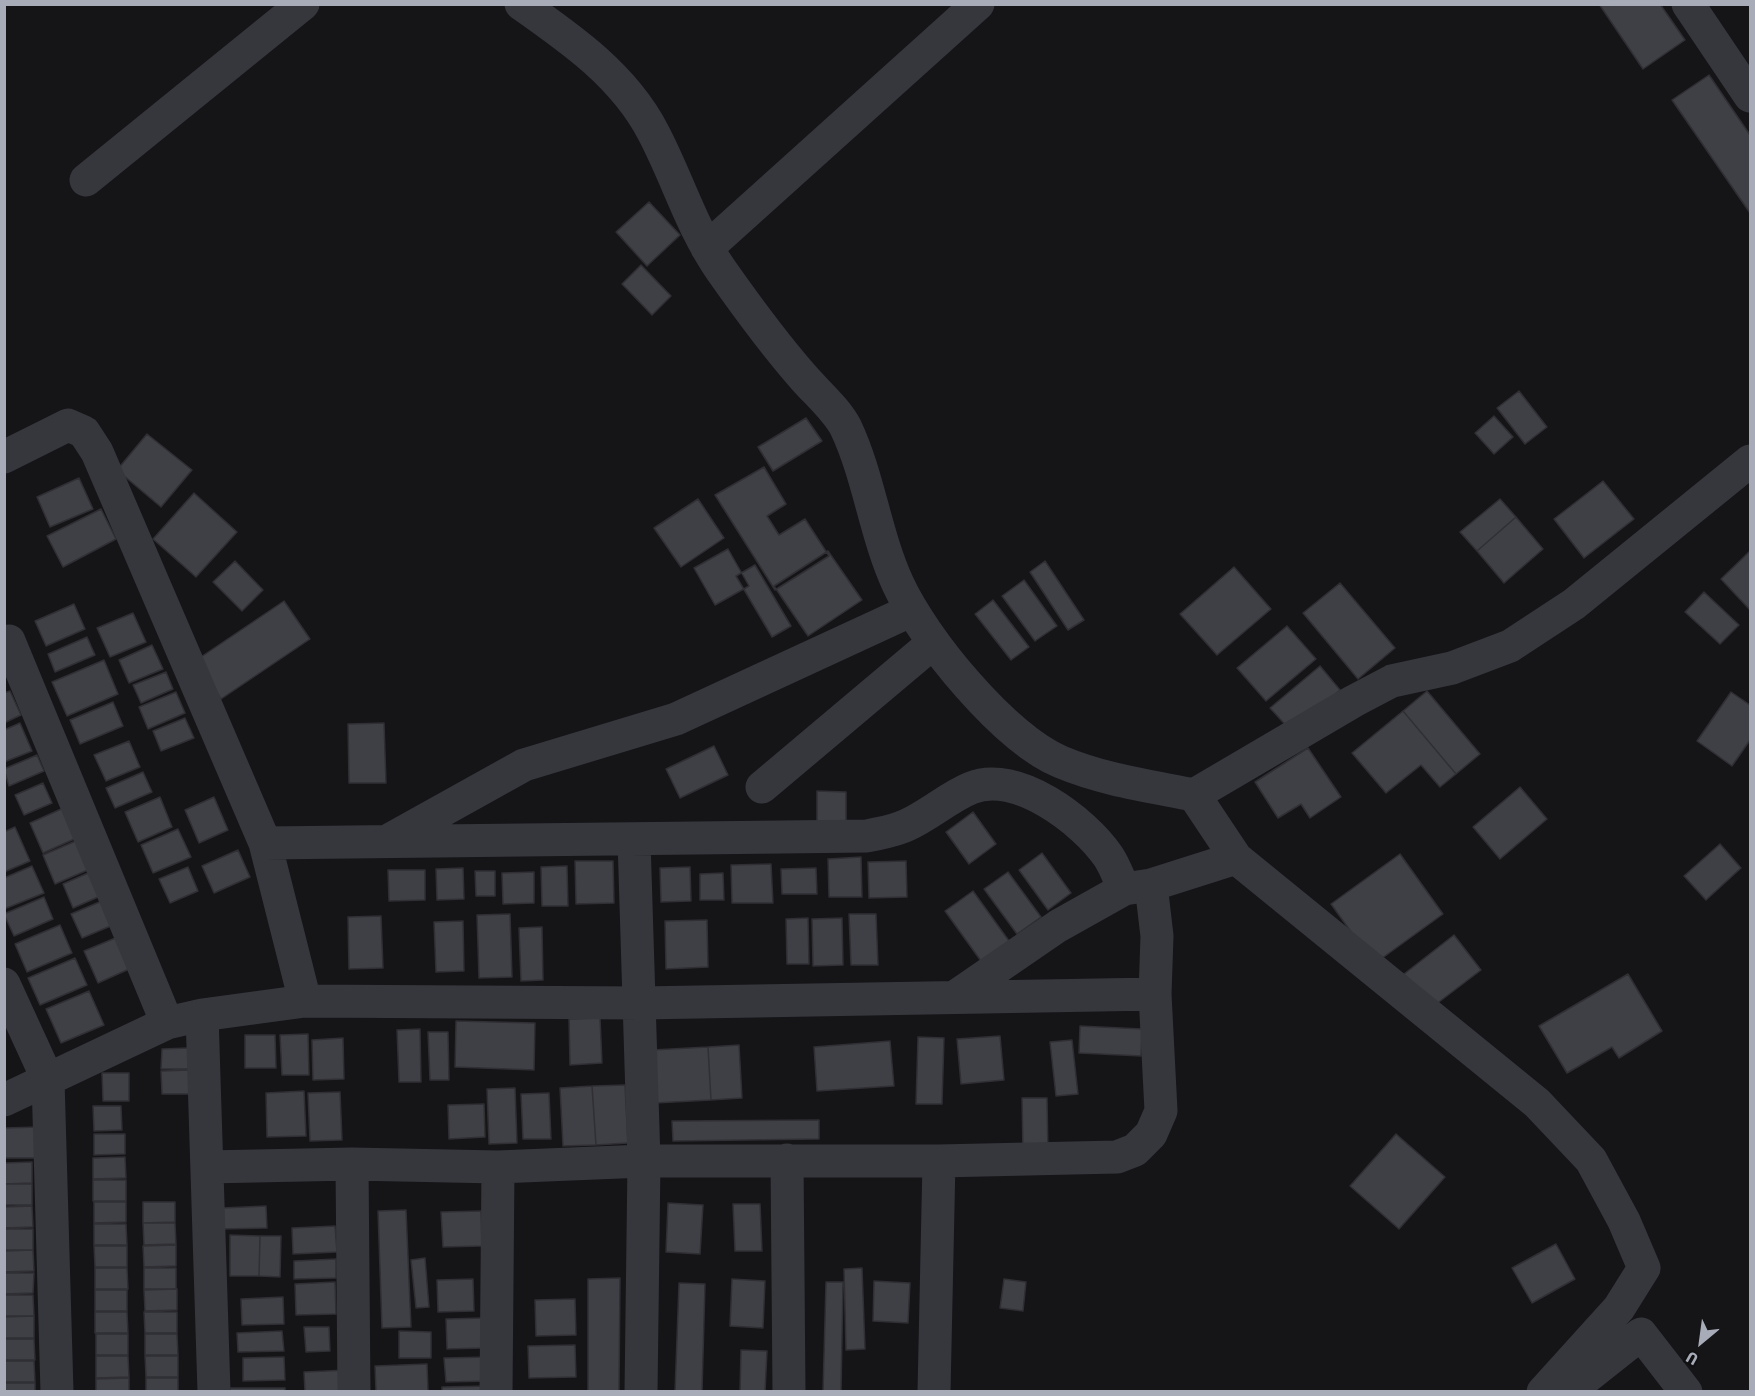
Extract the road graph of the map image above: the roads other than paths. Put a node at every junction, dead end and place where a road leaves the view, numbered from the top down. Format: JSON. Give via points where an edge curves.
{"nodes":[{"id":1,"x":303,"y":4,"type":"edge"},
{"id":2,"x":521,"y":4,"type":"edge"},
{"id":3,"x":978,"y":4,"type":"edge"},
{"id":4,"x":1688,"y":4,"type":"edge"},
{"id":5,"x":1750,"y":96,"type":"edge"},
{"id":6,"x":86,"y":180,"type":"dead end"},
{"id":7,"x":707,"y":248,"type":"junction"},
{"id":8,"x":4,"y":457,"type":"edge"},
{"id":9,"x":1750,"y":461,"type":"edge"},
{"id":10,"x":912,"y":609,"type":"junction"},
{"id":11,"x":9,"y":641,"type":"dead end"},
{"id":12,"x":933,"y":643,"type":"junction"},
{"id":13,"x":762,"y":788,"type":"dead end"},
{"id":14,"x":1194,"y":795,"type":"junction"},
{"id":15,"x":634,"y":840,"type":"junction"},
{"id":16,"x":386,"y":841,"type":"junction"},
{"id":17,"x":265,"y":843,"type":"junction"},
{"id":18,"x":1236,"y":858,"type":"junction"},
{"id":19,"x":1137,"y":887,"type":"junction"},
{"id":20,"x":4,"y":984,"type":"edge"},
{"id":21,"x":1155,"y":994,"type":"junction"},
{"id":22,"x":956,"y":996,"type":"junction"},
{"id":23,"x":305,"y":1001,"type":"junction"},
{"id":24,"x":641,"y":1003,"type":"junction"},
{"id":25,"x":202,"y":1015,"type":"junction"},
{"id":26,"x":167,"y":1023,"type":"junction"},
{"id":27,"x":48,"y":1080,"type":"junction"},
{"id":28,"x":4,"y":1100,"type":"edge"},
{"id":29,"x":787,"y":1160,"type":"junction"},
{"id":30,"x":644,"y":1161,"type":"junction"},
{"id":31,"x":939,"y":1161,"type":"junction"},
{"id":32,"x":352,"y":1164,"type":"junction"},
{"id":33,"x":207,"y":1167,"type":"junction"},
{"id":34,"x":498,"y":1167,"type":"junction"},
{"id":35,"x":57,"y":1392,"type":"edge"},
{"id":36,"x":214,"y":1392,"type":"edge"},
{"id":37,"x":354,"y":1392,"type":"edge"},
{"id":38,"x":496,"y":1392,"type":"edge"},
{"id":39,"x":641,"y":1392,"type":"edge"},
{"id":40,"x":789,"y":1392,"type":"edge"},
{"id":41,"x":934,"y":1392,"type":"edge"},
{"id":42,"x":1543,"y":1392,"type":"edge"},
{"id":43,"x":1568,"y":1392,"type":"edge"},
{"id":44,"x":1686,"y":1392,"type":"edge"}],
"edges":[{"from":1,"to":6,"type":"street"},
{"from":2,"to":7,"type":"street","via":[[615,79],[652,130]]},
{"from":3,"to":7,"type":"street"},
{"from":4,"to":5,"type":"street"},
{"from":7,"to":10,"type":"street","via":[[757,320],[845,425],[884,546]]},
{"from":8,"to":17,"type":"street","via":[[68,425],[84,432],[97,452]]},
{"from":9,"to":14,"type":"street","via":[[1574,604],[1510,646],[1452,668],[1392,681]]},
{"from":10,"to":12,"type":"street"},
{"from":10,"to":16,"type":"street","via":[[676,719],[524,765]]},
{"from":11,"to":26,"type":"street"},
{"from":12,"to":13,"type":"street"},
{"from":12,"to":14,"type":"street","via":[[1024,742],[1060,762],[1109,778]]},
{"from":14,"to":18,"type":"street"},
{"from":15,"to":16,"type":"street"},
{"from":15,"to":19,"type":"street","via":[[867,836],[906,826],[973,787],[1000,784],[1035,794],[1066,814]]},
{"from":15,"to":24,"type":"street"},
{"from":16,"to":17,"type":"street"},
{"from":17,"to":23,"type":"street"},
{"from":18,"to":19,"type":"street"},
{"from":18,"to":42,"type":"street","via":[[1537,1103],[1591,1160],[1644,1268],[1618,1308]]},
{"from":19,"to":21,"type":"street","via":[[1157,936]]},
{"from":19,"to":22,"type":"street","via":[[1058,926]]},
{"from":20,"to":27,"type":"street"},
{"from":21,"to":22,"type":"street"},
{"from":21,"to":31,"type":"street","via":[[1161,1111],[1151,1134],[1134,1150],[1117,1157]]},
{"from":22,"to":24,"type":"street"},
{"from":23,"to":24,"type":"street"},
{"from":23,"to":25,"type":"street"},
{"from":24,"to":30,"type":"street"},
{"from":25,"to":26,"type":"street"},
{"from":25,"to":33,"type":"street"},
{"from":26,"to":27,"type":"street"},
{"from":27,"to":28,"type":"street"},
{"from":27,"to":35,"type":"street"},
{"from":29,"to":30,"type":"street"},
{"from":29,"to":31,"type":"street"},
{"from":29,"to":40,"type":"street"},
{"from":30,"to":34,"type":"street"},
{"from":30,"to":39,"type":"street"},
{"from":31,"to":41,"type":"street"},
{"from":32,"to":33,"type":"street"},
{"from":32,"to":34,"type":"street"},
{"from":32,"to":37,"type":"street"},
{"from":33,"to":36,"type":"street"},
{"from":34,"to":38,"type":"street"},
{"from":43,"to":44,"type":"street","via":[[1641,1334]]}]}
